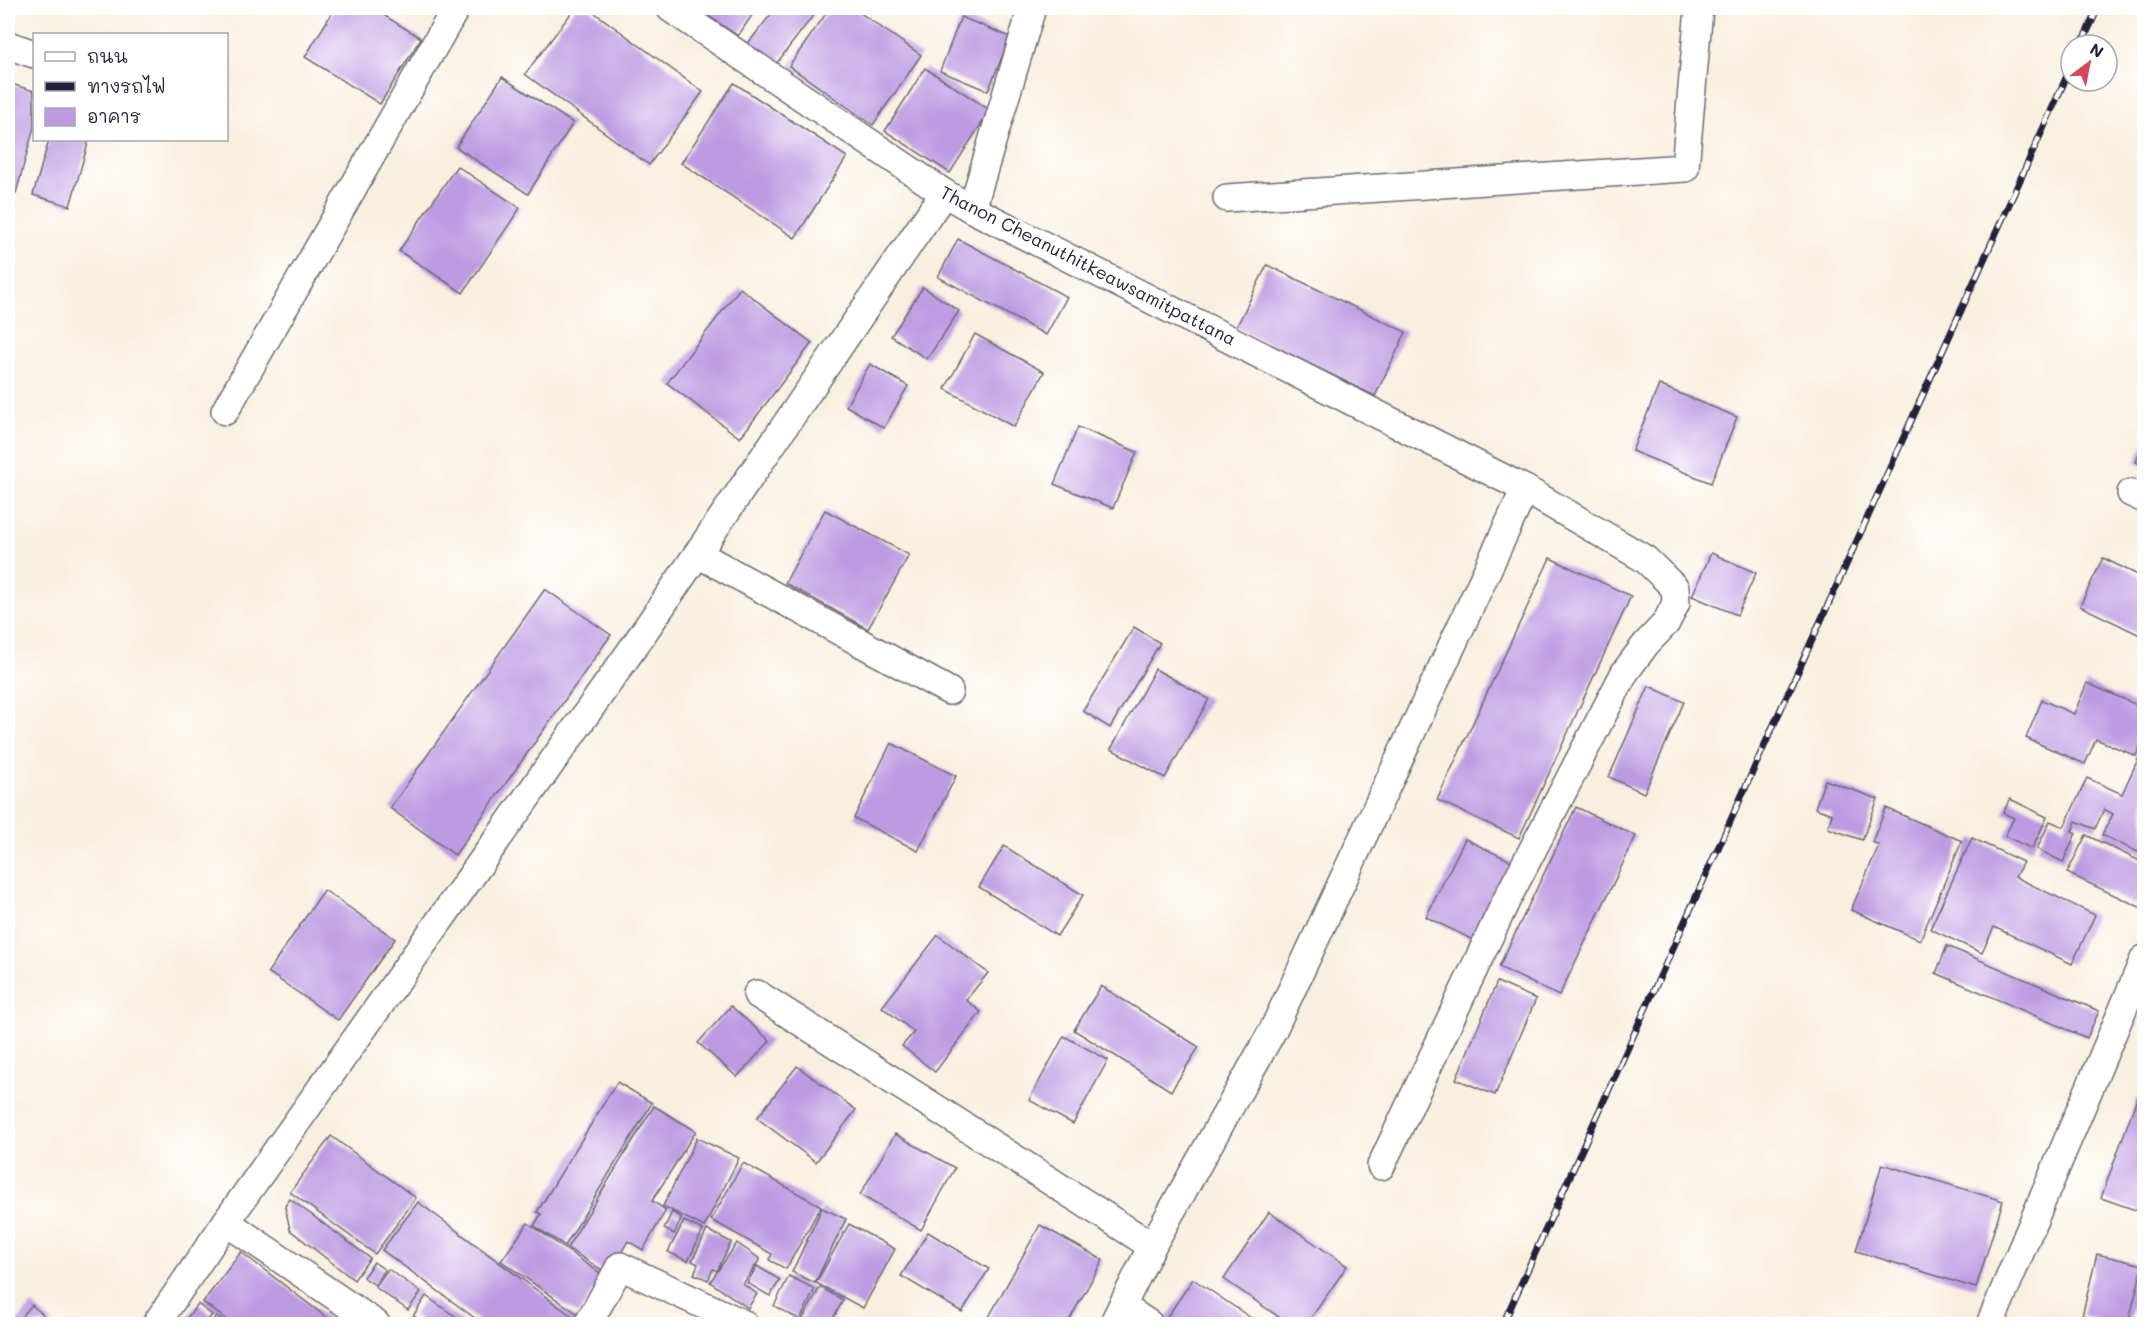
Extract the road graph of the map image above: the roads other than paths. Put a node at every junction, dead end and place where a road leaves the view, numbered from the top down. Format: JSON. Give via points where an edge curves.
{"nodes":[{"id":1,"x":456,"y":8,"type":"edge"},
{"id":2,"x":670,"y":8,"type":"edge"},
{"id":3,"x":1032,"y":8,"type":"edge"},
{"id":4,"x":1699,"y":8,"type":"edge"},
{"id":5,"x":8,"y":45,"type":"edge"},
{"id":6,"x":33,"y":54,"type":"edge"},
{"id":7,"x":944,"y":193,"type":"junction"},
{"id":8,"x":1227,"y":198,"type":"dead end"},
{"id":9,"x":972,"y":209,"type":"junction"},
{"id":10,"x":225,"y":411,"type":"dead end"},
{"id":11,"x":1525,"y":489,"type":"junction"},
{"id":12,"x":698,"y":554,"type":"junction"},
{"id":13,"x":949,"y":691,"type":"dead end"},
{"id":14,"x":2145,"y":958,"type":"edge"},
{"id":15,"x":757,"y":994,"type":"dead end"},
{"id":16,"x":1381,"y":1166,"type":"dead end"},
{"id":17,"x":226,"y":1222,"type":"junction"},
{"id":18,"x":1152,"y":1246,"type":"junction"},
{"id":19,"x":1118,"y":1315,"type":"edge"},
{"id":20,"x":156,"y":1324,"type":"edge"},
{"id":21,"x":376,"y":1324,"type":"edge"},
{"id":22,"x":588,"y":1324,"type":"edge"},
{"id":23,"x":744,"y":1324,"type":"edge"},
{"id":24,"x":1149,"y":1324,"type":"edge"},
{"id":25,"x":1990,"y":1324,"type":"edge"}],
"edges":[{"from":1,"to":10,"type":"street"},
{"from":2,"to":7,"type":"street","name":"Thanon Cheanuthitkeawsamitpattana"},
{"from":3,"to":9,"type":"street"},
{"from":4,"to":8,"type":"street","via":[[1685,168]]},
{"from":5,"to":6,"type":"street"},
{"from":7,"to":9,"type":"street","name":"Thanon Cheanuthitkeawsamitpattana"},
{"from":7,"to":12,"type":"street"},
{"from":9,"to":11,"type":"street","name":"Thanon Cheanuthitkeawsamitpattana"},
{"from":11,"to":16,"type":"street","name":"Thanon Cheanuthitkeawsamitpattana","via":[[1645,560],[1675,588],[1676,603],[1666,623],[1625,672],[1589,739],[1507,899]]},
{"from":11,"to":18,"type":"street","via":[[1273,1030]]},
{"from":12,"to":13,"type":"street"},
{"from":12,"to":17,"type":"street"},
{"from":14,"to":25,"type":"street"},
{"from":15,"to":18,"type":"street"},
{"from":17,"to":20,"type":"street"},
{"from":17,"to":21,"type":"street"},
{"from":18,"to":19,"type":"street"},
{"from":19,"to":24,"type":"street"},
{"from":22,"to":23,"type":"street","via":[[620,1266]]}]}
